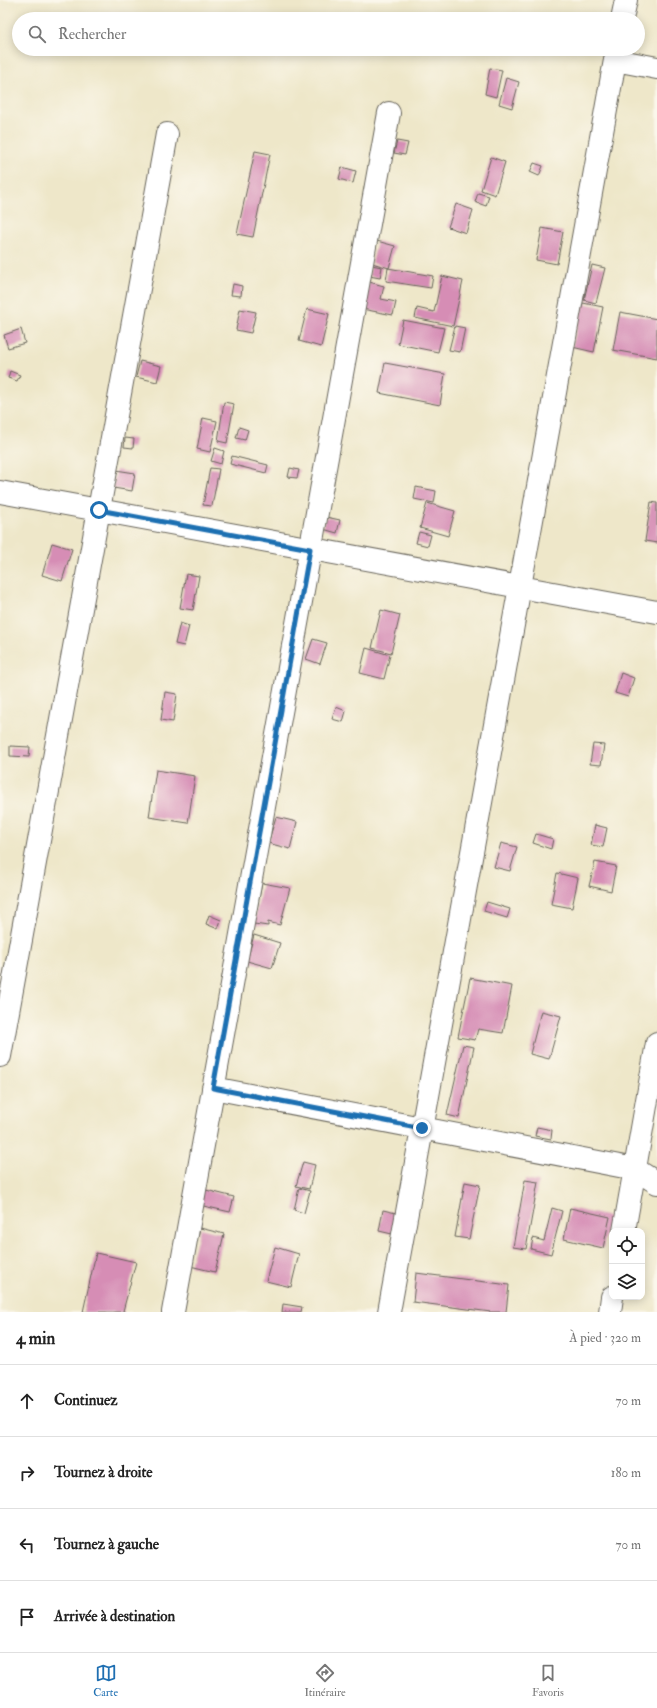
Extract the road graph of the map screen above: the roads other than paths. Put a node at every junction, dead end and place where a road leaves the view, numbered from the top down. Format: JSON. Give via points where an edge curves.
{"nodes":[{"id":1,"x":626,"y":0,"type":"edge"},
{"id":2,"x":623,"y":12,"type":"edge"},
{"id":3,"x":616,"y":56,"type":"edge"},
{"id":4,"x":619,"y":56,"type":"edge"},
{"id":5,"x":657,"y":68,"type":"edge"},
{"id":6,"x":389,"y":113,"type":"dead end"},
{"id":7,"x":167,"y":134,"type":"dead end"},
{"id":8,"x":0,"y":492,"type":"edge"},
{"id":9,"x":99,"y":510,"type":"junction"},
{"id":10,"x":310,"y":549,"type":"junction"},
{"id":11,"x":520,"y":587,"type":"junction"},
{"id":12,"x":657,"y":612,"type":"edge"},
{"id":13,"x":657,"y":1043,"type":"edge"},
{"id":14,"x":0,"y":1056,"type":"edge"},
{"id":15,"x":213,"y":1088,"type":"junction"},
{"id":16,"x":422,"y":1128,"type":"junction"},
{"id":17,"x":635,"y":1169,"type":"junction"},
{"id":18,"x":657,"y":1183,"type":"edge"},
{"id":19,"x":625,"y":1228,"type":"edge"},
{"id":20,"x":612,"y":1300,"type":"edge"},
{"id":21,"x":173,"y":1312,"type":"edge"},
{"id":22,"x":389,"y":1312,"type":"edge"},
{"id":23,"x":610,"y":1312,"type":"edge"}],
"edges":[{"from":1,"to":2,"type":"street"},
{"from":3,"to":11,"type":"street"},
{"from":4,"to":5,"type":"street"},
{"from":6,"to":10,"type":"street"},
{"from":7,"to":9,"type":"street"},
{"from":8,"to":9,"type":"street"},
{"from":9,"to":10,"type":"street"},
{"from":9,"to":14,"type":"street"},
{"from":10,"to":11,"type":"street"},
{"from":10,"to":15,"type":"street"},
{"from":11,"to":12,"type":"street"},
{"from":11,"to":16,"type":"street"},
{"from":13,"to":17,"type":"street"},
{"from":15,"to":16,"type":"street"},
{"from":15,"to":21,"type":"street"},
{"from":16,"to":17,"type":"street"},
{"from":16,"to":22,"type":"street"},
{"from":17,"to":18,"type":"street"},
{"from":17,"to":19,"type":"street"},
{"from":20,"to":23,"type":"street"}]}
